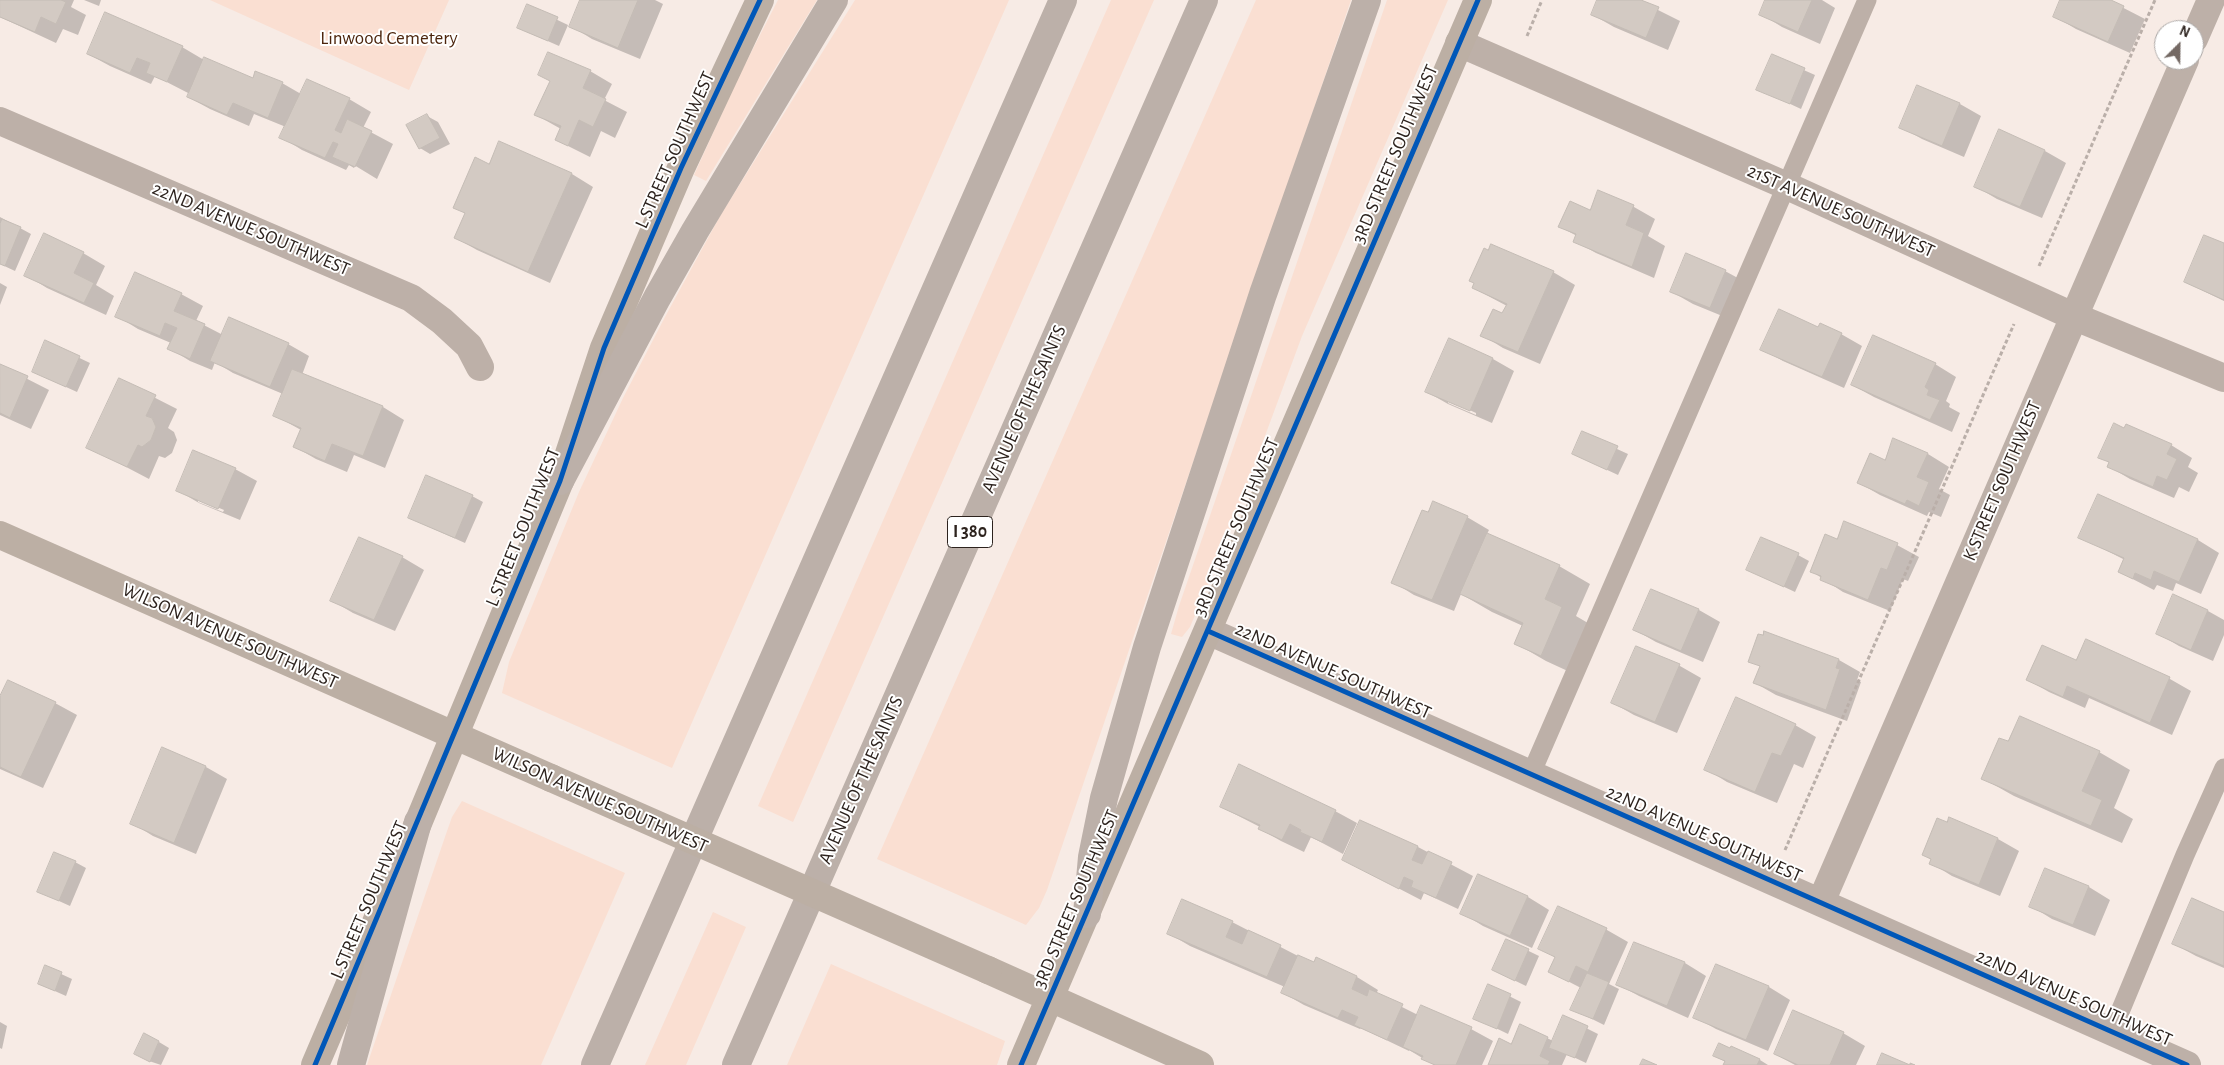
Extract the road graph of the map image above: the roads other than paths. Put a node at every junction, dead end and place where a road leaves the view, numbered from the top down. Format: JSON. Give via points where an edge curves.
{"nodes":[{"id":1,"x":760,"y":0,"type":"edge"},
{"id":2,"x":834,"y":0,"type":"edge"},
{"id":3,"x":1063,"y":0,"type":"edge"},
{"id":4,"x":1204,"y":0,"type":"edge"},
{"id":5,"x":1367,"y":0,"type":"edge"},
{"id":6,"x":1478,"y":0,"type":"edge"},
{"id":7,"x":1867,"y":0,"type":"edge"},
{"id":8,"x":2211,"y":0,"type":"edge"},
{"id":9,"x":2202,"y":20,"type":"edge"},
{"id":10,"x":1459,"y":43,"type":"junction"},
{"id":11,"x":2181,"y":70,"type":"edge"},
{"id":12,"x":0,"y":121,"type":"edge"},
{"id":13,"x":1787,"y":186,"type":"junction"},
{"id":14,"x":2073,"y":316,"type":"junction"},
{"id":15,"x":480,"y":367,"type":"dead end"},
{"id":16,"x":2224,"y":378,"type":"edge"},
{"id":17,"x":560,"y":481,"type":"junction"},
{"id":18,"x":0,"y":535,"type":"edge"},
{"id":19,"x":1208,"y":631,"type":"junction"},
{"id":20,"x":454,"y":736,"type":"junction"},
{"id":21,"x":2224,"y":768,"type":"edge"},
{"id":22,"x":1531,"y":774,"type":"junction"},
{"id":23,"x":418,"y":822,"type":"junction"},
{"id":24,"x":1821,"y":902,"type":"junction"},
{"id":25,"x":1087,"y":914,"type":"junction"},
{"id":26,"x":1050,"y":998,"type":"junction"},
{"id":27,"x":2112,"y":1031,"type":"junction"},
{"id":28,"x":315,"y":1065,"type":"edge"},
{"id":29,"x":351,"y":1065,"type":"edge"},
{"id":30,"x":595,"y":1065,"type":"edge"},
{"id":31,"x":736,"y":1065,"type":"edge"},
{"id":32,"x":1021,"y":1065,"type":"edge"},
{"id":33,"x":1200,"y":1065,"type":"edge"},
{"id":34,"x":2187,"y":1065,"type":"edge"}],
"edges":[{"from":1,"to":17,"type":"street","name":"L STREET SOUTHWEST","via":[[604,348]]},
{"from":2,"to":17,"type":"highway","via":[[695,231]]},
{"from":3,"to":30,"type":"highway"},
{"from":4,"to":31,"type":"highway","name":"AVENUE OF THE SAINTS","number":"I 380"},
{"from":5,"to":25,"type":"highway","via":[[1263,294],[1147,647],[1104,798],[1092,857]]},
{"from":6,"to":10,"type":"street","name":"3RD STREET SOUTHWEST"},
{"from":7,"to":13,"type":"lane"},
{"from":8,"to":9,"type":"street"},
{"from":10,"to":13,"type":"street","name":"21ST AVENUE SOUTHWEST"},
{"from":10,"to":19,"type":"street","name":"3RD STREET SOUTHWEST"},
{"from":11,"to":14,"type":"street","name":"K STREET SOUTHWEST"},
{"from":12,"to":15,"type":"street","name":"22ND AVENUE SOUTHWEST","via":[[411,298],[468,346]]},
{"from":13,"to":14,"type":"street","name":"21ST AVENUE SOUTHWEST"},
{"from":13,"to":22,"type":"lane"},
{"from":14,"to":16,"type":"street","name":"21ST AVENUE SOUTHWEST"},
{"from":14,"to":24,"type":"street","name":"K STREET SOUTHWEST"},
{"from":17,"to":20,"type":"street","name":"L STREET SOUTHWEST"},
{"from":18,"to":20,"type":"street","name":"WILSON AVENUE SOUTHWEST"},
{"from":19,"to":22,"type":"street","name":"22ND AVENUE SOUTHWEST"},
{"from":19,"to":25,"type":"street","name":"3RD STREET SOUTHWEST"},
{"from":20,"to":23,"type":"street","name":"L STREET SOUTHWEST"},
{"from":20,"to":26,"type":"street","name":"WILSON AVENUE SOUTHWEST","bridge":true},
{"from":21,"to":27,"type":"lane"},
{"from":22,"to":24,"type":"street","name":"22ND AVENUE SOUTHWEST"},
{"from":23,"to":28,"type":"street","name":"L STREET SOUTHWEST"},
{"from":23,"to":29,"type":"highway"},
{"from":24,"to":27,"type":"street","name":"22ND AVENUE SOUTHWEST"},
{"from":25,"to":26,"type":"street","name":"3RD STREET SOUTHWEST"},
{"from":26,"to":32,"type":"street","name":"3RD STREET SOUTHWEST"},
{"from":26,"to":33,"type":"street","name":"WILSON AVENUE SOUTHWEST"},
{"from":27,"to":34,"type":"street","name":"22ND AVENUE SOUTHWEST"}]}
